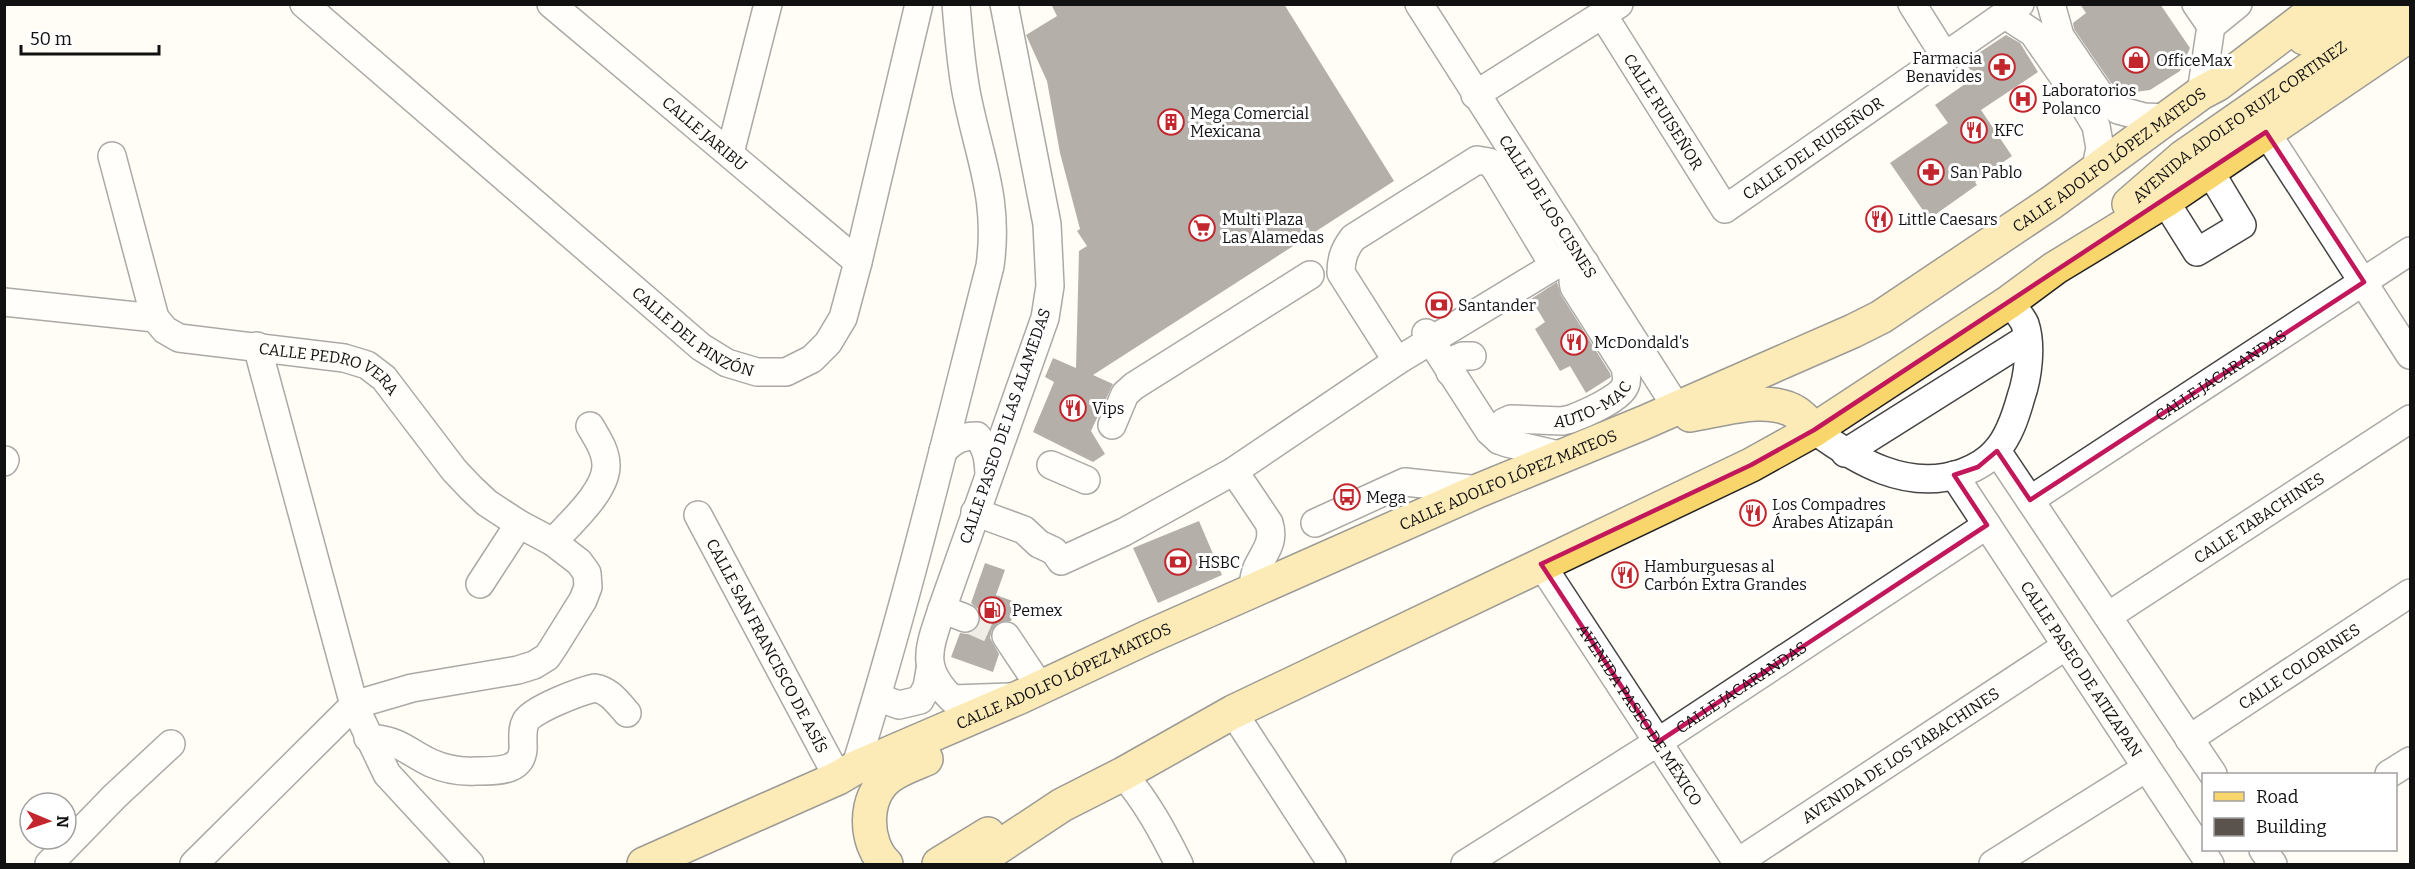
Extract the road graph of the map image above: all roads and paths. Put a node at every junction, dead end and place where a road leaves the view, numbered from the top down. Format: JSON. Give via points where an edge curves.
{"nodes":[{"id":1,"x":304,"y":4,"type":"edge"},
{"id":2,"x":551,"y":4,"type":"edge"},
{"id":3,"x":768,"y":4,"type":"edge"},
{"id":4,"x":919,"y":4,"type":"edge"},
{"id":5,"x":956,"y":4,"type":"edge"},
{"id":6,"x":1419,"y":4,"type":"edge"},
{"id":7,"x":1912,"y":4,"type":"edge"},
{"id":8,"x":2051,"y":4,"type":"edge"},
{"id":9,"x":2238,"y":4,"type":"edge"},
{"id":10,"x":2323,"y":4,"type":"edge"},
{"id":11,"x":2362,"y":4,"type":"edge"},
{"id":12,"x":2403,"y":4,"type":"edge"},
{"id":13,"x":1009,"y":7,"type":"edge"},
{"id":14,"x":1611,"y":10,"type":"edge"},
{"id":15,"x":1999,"y":12,"type":"edge"},
{"id":16,"x":2204,"y":15,"type":"edge"},
{"id":17,"x":958,"y":32,"type":"junction"},
{"id":18,"x":2410,"y":34,"type":"edge"},
{"id":19,"x":1946,"y":58,"type":"junction"},
{"id":20,"x":907,"y":59,"type":"junction"},
{"id":21,"x":2210,"y":89,"type":"junction"},
{"id":22,"x":1475,"y":95,"type":"junction"},
{"id":23,"x":2118,"y":110,"type":"junction"},
{"id":24,"x":2168,"y":118,"type":"junction"},
{"id":25,"x":2096,"y":126,"type":"junction"},
{"id":26,"x":2266,"y":132,"type":"junction"},
{"id":27,"x":730,"y":153,"type":"junction"},
{"id":28,"x":112,"y":156,"type":"dead end"},
{"id":29,"x":2196,"y":163,"type":"junction"},
{"id":30,"x":2095,"y":172,"type":"junction"},
{"id":31,"x":2165,"y":201,"type":"junction"},
{"id":32,"x":1725,"y":209,"type":"joint"},
{"id":33,"x":2410,"y":251,"type":"edge"},
{"id":34,"x":1578,"y":252,"type":"junction"},
{"id":35,"x":1548,"y":256,"type":"junction"},
{"id":36,"x":858,"y":262,"type":"junction"},
{"id":37,"x":2055,"y":268,"type":"junction"},
{"id":38,"x":1310,"y":274,"type":"dead end"},
{"id":39,"x":2364,"y":282,"type":"junction"},
{"id":40,"x":4,"y":302,"type":"edge"},
{"id":41,"x":2009,"y":302,"type":"junction"},
{"id":42,"x":155,"y":318,"type":"junction"},
{"id":43,"x":1428,"y":337,"type":"junction"},
{"id":44,"x":2026,"y":339,"type":"junction"},
{"id":45,"x":257,"y":346,"type":"junction"},
{"id":46,"x":2410,"y":355,"type":"edge"},
{"id":47,"x":1472,"y":356,"type":"dead end"},
{"id":48,"x":1402,"y":358,"type":"junction"},
{"id":49,"x":1450,"y":372,"type":"junction"},
{"id":50,"x":1677,"y":408,"type":"junction"},
{"id":51,"x":2410,"y":419,"type":"edge"},
{"id":52,"x":1643,"y":423,"type":"junction"},
{"id":53,"x":1112,"y":424,"type":"dead end"},
{"id":54,"x":590,"y":426,"type":"dead end"},
{"id":55,"x":1814,"y":430,"type":"junction"},
{"id":56,"x":1499,"y":440,"type":"junction"},
{"id":57,"x":1997,"y":450,"type":"junction"},
{"id":58,"x":943,"y":451,"type":"junction"},
{"id":59,"x":1845,"y":453,"type":"junction"},
{"id":60,"x":1563,"y":456,"type":"junction"},
{"id":61,"x":1051,"y":465,"type":"dead end"},
{"id":62,"x":1234,"y":471,"type":"junction"},
{"id":63,"x":989,"y":473,"type":"junction"},
{"id":64,"x":1954,"y":475,"type":"junction"},
{"id":65,"x":1086,"y":480,"type":"dead end"},
{"id":66,"x":1480,"y":490,"type":"junction"},
{"id":67,"x":2030,"y":500,"type":"junction"},
{"id":68,"x":698,"y":515,"type":"dead end"},
{"id":69,"x":973,"y":519,"type":"junction"},
{"id":70,"x":1315,"y":523,"type":"dead end"},
{"id":71,"x":519,"y":524,"type":"junction"},
{"id":72,"x":1987,"y":525,"type":"junction"},
{"id":73,"x":553,"y":543,"type":"junction"},
{"id":74,"x":1541,"y":564,"type":"junction"},
{"id":75,"x":480,"y":584,"type":"dead end"},
{"id":76,"x":1251,"y":592,"type":"junction"},
{"id":77,"x":2410,"y":593,"type":"edge"},
{"id":78,"x":2108,"y":616,"type":"junction"},
{"id":79,"x":1006,"y":636,"type":"tunnel mouth"},
{"id":80,"x":2066,"y":646,"type":"junction"},
{"id":81,"x":930,"y":670,"type":"junction"},
{"id":82,"x":1030,"y":692,"type":"junction"},
{"id":83,"x":877,"y":697,"type":"junction"},
{"id":84,"x":354,"y":705,"type":"junction"},
{"id":85,"x":1233,"y":712,"type":"junction"},
{"id":86,"x":627,"y":713,"type":"dead end"},
{"id":87,"x":369,"y":738,"type":"junction"},
{"id":88,"x":2190,"y":740,"type":"junction"},
{"id":89,"x":1658,"y":742,"type":"junction"},
{"id":90,"x":171,"y":744,"type":"dead end"},
{"id":91,"x":2410,"y":761,"type":"edge"},
{"id":92,"x":2146,"y":768,"type":"junction"},
{"id":93,"x":846,"y":773,"type":"junction"},
{"id":94,"x":2212,"y":773,"type":"edge"},
{"id":95,"x":2392,"y":773,"type":"edge"},
{"id":96,"x":1123,"y":774,"type":"junction"},
{"id":97,"x":1062,"y":805,"type":"junction"},
{"id":98,"x":49,"y":864,"type":"edge"},
{"id":99,"x":194,"y":864,"type":"edge"},
{"id":100,"x":470,"y":864,"type":"edge"},
{"id":101,"x":644,"y":864,"type":"edge"},
{"id":102,"x":886,"y":864,"type":"edge"},
{"id":103,"x":939,"y":864,"type":"edge"},
{"id":104,"x":973,"y":864,"type":"edge"},
{"id":105,"x":1179,"y":864,"type":"edge"},
{"id":106,"x":1332,"y":864,"type":"edge"},
{"id":107,"x":1466,"y":864,"type":"edge"},
{"id":108,"x":1737,"y":864,"type":"edge"},
{"id":109,"x":1993,"y":864,"type":"edge"},
{"id":110,"x":2210,"y":864,"type":"edge"}],
"edges":[{"from":1,"to":36,"type":"street","name":"CALLE DEL PINZÓN","via":[[701,347],[727,363],[757,372],[786,372],[812,359],[828,343],[843,318]]},
{"from":2,"to":27,"type":"street","name":"CALLE JARIBU"},
{"from":3,"to":27,"type":"street"},
{"from":4,"to":20,"type":"street","name":"CALLE DEL PINZÓN"},
{"from":5,"to":17,"type":"street"},
{"from":6,"to":22,"type":"street","name":"CALLE DE LOS CISNES"},
{"from":7,"to":19,"type":"street"},
{"from":8,"to":23,"type":"street","via":[[2060,36],[2101,96]]},
{"from":9,"to":16,"type":"street"},
{"from":10,"to":21,"type":"main road","name":"CALLE ADOLFO LÓPEZ MATEOS"},
{"from":11,"to":21,"type":"main road"},
{"from":12,"to":29,"type":"main road","name":"AVENIDA ADOLFO RUIZ CORTINEZ"},
{"from":13,"to":63,"type":"street","name":"CALLE PASEO DE LAS ALAMEDAS","via":[[1047,224],[1050,286],[1045,318]]},
{"from":14,"to":22,"type":"street"},
{"from":14,"to":32,"type":"street","name":"CALLE RUISEÑOR"},
{"from":15,"to":19,"type":"street","name":"CALLE DEL RUISEÑOR"},
{"from":15,"to":25,"type":"street","via":[[2043,45]]},
{"from":16,"to":21,"type":"street"},
{"from":17,"to":20,"type":"street","via":[[925,33]]},
{"from":17,"to":58,"type":"street","via":[[968,104],[988,180],[993,240],[990,266]]},
{"from":18,"to":26,"type":"main road"},
{"from":19,"to":32,"type":"street","name":"CALLE DEL RUISEÑOR"},
{"from":20,"to":36,"type":"street","name":"CALLE DEL PINZÓN"},
{"from":21,"to":24,"type":"main road","name":"CALLE ADOLFO LÓPEZ MATEOS"},
{"from":22,"to":34,"type":"street","name":"CALLE DE LOS CISNES"},
{"from":23,"to":24,"type":"street"},
{"from":23,"to":25,"type":"street"},
{"from":24,"to":30,"type":"main road","name":"CALLE ADOLFO LÓPEZ MATEOS"},
{"from":25,"to":30,"type":"street","via":[[2100,148]]},
{"from":26,"to":29,"type":"main road"},
{"from":26,"to":39,"type":"street"},
{"from":27,"to":36,"type":"street","name":"CALLE JARIBU"},
{"from":28,"to":42,"type":"street"},
{"from":29,"to":31,"type":"main road"},
{"from":29,"to":31,"type":"street","via":[[2242,225],[2197,252]]},
{"from":29,"to":37,"type":"main road","name":"AVENIDA ADOLFO RUIZ CORTINEZ"},
{"from":30,"to":50,"type":"main road","name":"CALLE ADOLFO LÓPEZ MATEOS","via":[[1881,317]]},
{"from":31,"to":37,"type":"main road"},
{"from":33,"to":39,"type":"street","name":"CALLE JACARANDAS"},
{"from":34,"to":35,"type":"street"},
{"from":34,"to":43,"type":"street","via":[[1454,327]]},
{"from":34,"to":50,"type":"street","name":"CALLE DE LOS CISNES"},
{"from":34,"to":56,"type":"street","name":"AUTO-MAC","via":[[1571,276],[1574,287],[1625,367],[1625,387],[1618,395],[1570,419],[1511,418],[1504,422]]},
{"from":35,"to":43,"type":"street"},
{"from":35,"to":48,"type":"street","via":[[1495,168],[1484,160],[1470,164],[1353,238],[1345,249],[1341,273],[1372,324]]},
{"from":37,"to":41,"type":"main road"},
{"from":38,"to":53,"type":"street","via":[[1134,386],[1125,394]]},
{"from":39,"to":46,"type":"street"},
{"from":39,"to":67,"type":"street","name":"CALLE JACARANDAS"},
{"from":40,"to":42,"type":"street"},
{"from":41,"to":44,"type":"street","via":[[2025,324]]},
{"from":41,"to":55,"type":"main road"},
{"from":42,"to":45,"type":"street","via":[[179,338]]},
{"from":43,"to":48,"type":"street"},
{"from":43,"to":49,"type":"street"},
{"from":44,"to":57,"type":"street","via":[[2024,387],[2014,421]]},
{"from":44,"to":59,"type":"street"},
{"from":45,"to":71,"type":"street","name":"CALLE PEDRO VERA","via":[[367,365],[384,378],[471,488]]},
{"from":45,"to":84,"type":"street","name":"CALLE PEDRO VERA"},
{"from":47,"to":49,"type":"street","via":[[1456,359]]},
{"from":48,"to":62,"type":"street"},
{"from":49,"to":56,"type":"street"},
{"from":50,"to":52,"type":"main road","name":"CALLE ADOLFO LÓPEZ MATEOS"},
{"from":51,"to":78,"type":"street","name":"CALLE TABACHINES"},
{"from":52,"to":55,"type":"main road","via":[[1758,404],[1781,405],[1798,413]]},
{"from":52,"to":60,"type":"main road","name":"CALLE ADOLFO LÓPEZ MATEOS"},
{"from":54,"to":73,"type":"street","via":[[603,449],[605,478]]},
{"from":55,"to":59,"type":"street"},
{"from":55,"to":74,"type":"main road","via":[[1751,465]]},
{"from":56,"to":60,"type":"street"},
{"from":57,"to":64,"type":"street","via":[[1978,467]]},
{"from":57,"to":67,"type":"street"},
{"from":58,"to":63,"type":"street","via":[[964,436],[977,436],[984,445]]},
{"from":58,"to":83,"type":"street"},
{"from":59,"to":64,"type":"street","via":[[1889,473],[1913,478]]},
{"from":60,"to":66,"type":"main road","name":"CALLE ADOLFO LÓPEZ MATEOS"},
{"from":61,"to":65,"type":"street"},
{"from":62,"to":69,"type":"street","via":[[1133,528],[1061,561],[1054,551],[1039,544],[1022,544]]},
{"from":62,"to":76,"type":"street","via":[[1272,532]]},
{"from":63,"to":69,"type":"street","name":"CALLE PASEO DE LAS ALAMEDAS"},
{"from":64,"to":72,"type":"street","name":"CALLE PASEO DE ATIZAPAN"},
{"from":66,"to":70,"type":"street","via":[[1405,482]]},
{"from":66,"to":76,"type":"main road","name":"CALLE ADOLFO LÓPEZ MATEOS"},
{"from":67,"to":78,"type":"street"},
{"from":68,"to":93,"type":"street","name":"CALLE SAN FRANCISCO DE ASÍS"},
{"from":69,"to":81,"type":"street","name":"CALLE PASEO DE LAS ALAMEDAS","via":[[953,613],[931,644]]},
{"from":71,"to":73,"type":"street","name":"CALLE PEDRO VERA"},
{"from":71,"to":75,"type":"street"},
{"from":72,"to":80,"type":"street","name":"CALLE PASEO DE ATIZAPAN"},
{"from":72,"to":89,"type":"street","name":"CALLE JACARANDAS"},
{"from":73,"to":84,"type":"street","name":"CALLE PEDRO VERA","via":[[579,562],[587,573],[588,587],[547,657],[518,670],[412,688]]},
{"from":74,"to":85,"type":"main road"},
{"from":74,"to":89,"type":"street","name":"AVENIDA PASEO DE MÉXICO"},
{"from":76,"to":82,"type":"main road","name":"CALLE ADOLFO LÓPEZ MATEOS"},
{"from":77,"to":88,"type":"street","name":"CALLE COLORINES"},
{"from":78,"to":88,"type":"street"},
{"from":79,"to":82,"type":"street"},
{"from":80,"to":92,"type":"street","name":"CALLE PASEO DE ATIZAPAN"},
{"from":80,"to":108,"type":"street","name":"AVENIDA DE LOS TABACHINES"},
{"from":81,"to":82,"type":"street","via":[[952,699]]},
{"from":81,"to":83,"type":"street","name":"CALLE PASEO DE LAS ALAMEDAS","via":[[920,700],[899,705]]},
{"from":82,"to":93,"type":"main road","name":"CALLE ADOLFO LÓPEZ MATEOS"},
{"from":82,"to":102,"type":"main road","via":[[999,726],[904,768],[888,777],[877,790],[869,810],[871,839]]},
{"from":83,"to":93,"type":"street"},
{"from":84,"to":87,"type":"street"},
{"from":84,"to":99,"type":"street"},
{"from":85,"to":96,"type":"main road"},
{"from":85,"to":106,"type":"street"},
{"from":86,"to":87,"type":"street","via":[[609,694],[596,688],[534,713],[524,724],[521,759],[505,770],[452,770],[431,763],[402,745]]},
{"from":87,"to":100,"type":"street","via":[[400,791]]},
{"from":88,"to":94,"type":"street"},
{"from":89,"to":107,"type":"street","name":"CALLE JACARANDAS"},
{"from":89,"to":108,"type":"street","name":"AVENIDA PASEO DE MÉXICO"},
{"from":90,"to":98,"type":"street"},
{"from":91,"to":95,"type":"street"},
{"from":92,"to":109,"type":"street"},
{"from":92,"to":110,"type":"street","name":"CALLE PASEO DE ATIZAPAN"},
{"from":93,"to":101,"type":"main road","name":"CALLE ADOLFO LÓPEZ MATEOS"},
{"from":96,"to":97,"type":"main road"},
{"from":96,"to":105,"type":"street","via":[[1159,823]]},
{"from":97,"to":103,"type":"main road","via":[[990,832]]},
{"from":97,"to":104,"type":"main road"}]}
